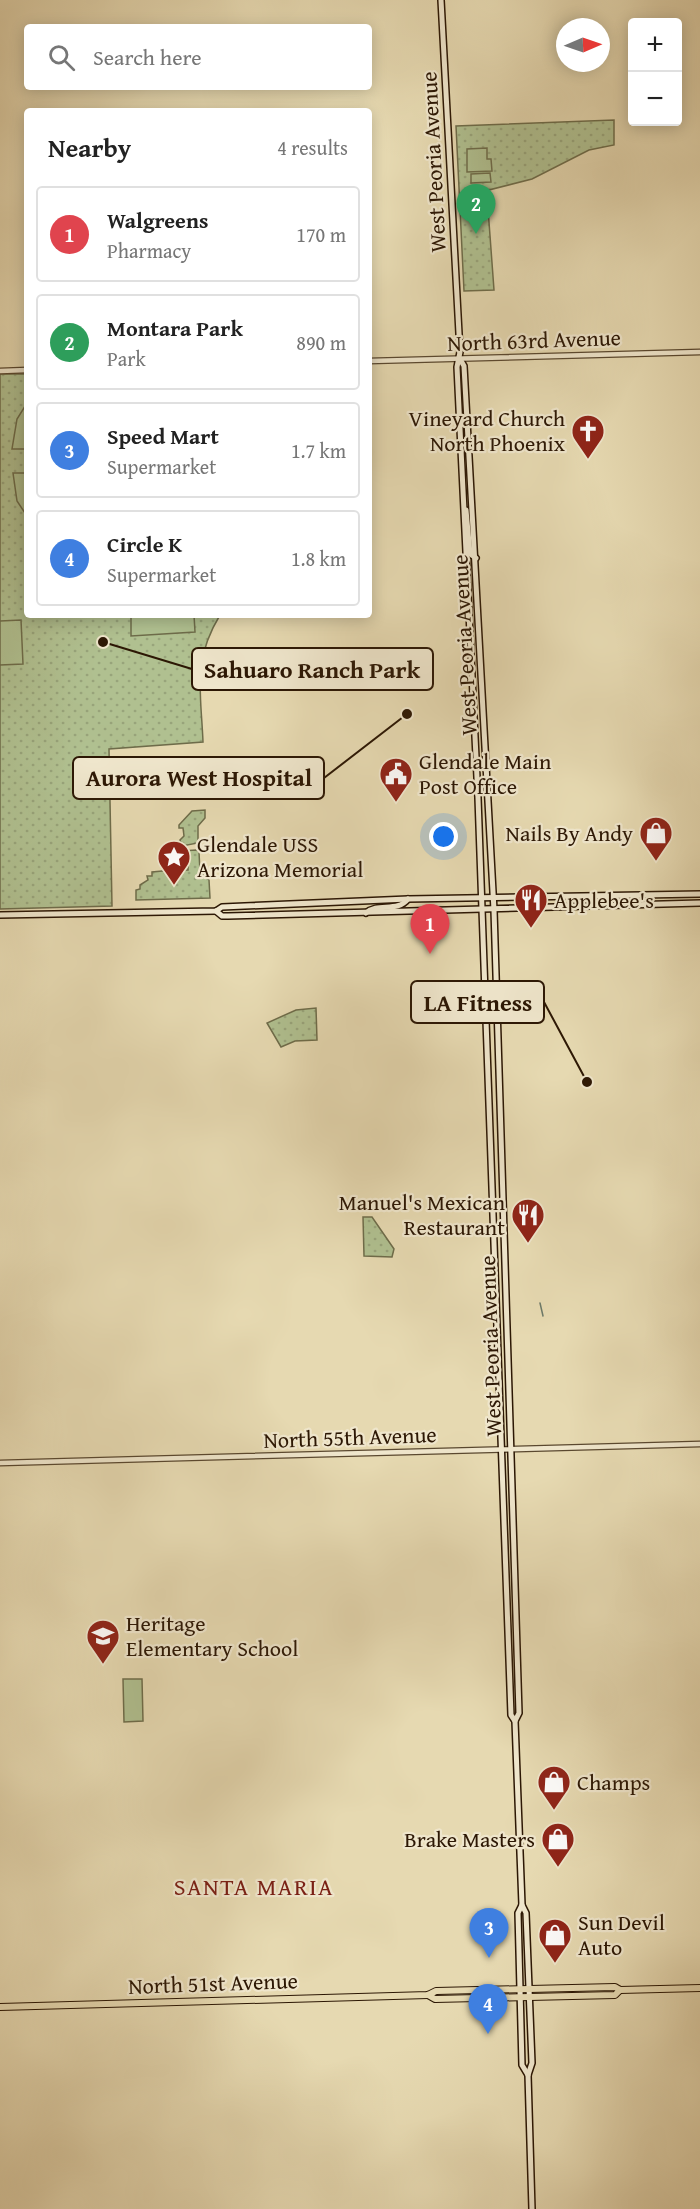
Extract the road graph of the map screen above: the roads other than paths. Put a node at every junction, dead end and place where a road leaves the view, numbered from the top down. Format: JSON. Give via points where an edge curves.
{"nodes":[{"id":1,"x":441,"y":0,"type":"edge"},
{"id":2,"x":700,"y":352,"type":"edge"},
{"id":3,"x":460,"y":359,"type":"junction"},
{"id":4,"x":372,"y":361,"type":"edge"},
{"id":5,"x":0,"y":370,"type":"edge"},
{"id":6,"x":24,"y":370,"type":"edge"},
{"id":7,"x":463,"y":503,"type":"junction"},
{"id":8,"x":476,"y":558,"type":"junction"},
{"id":9,"x":478,"y":801,"type":"junction"},
{"id":10,"x":488,"y":801,"type":"junction"},
{"id":11,"x":700,"y":894,"type":"edge"},
{"id":12,"x":494,"y":897,"type":"junction"},
{"id":13,"x":481,"y":898,"type":"junction"},
{"id":14,"x":408,"y":899,"type":"junction"},
{"id":15,"x":700,"y":903,"type":"edge"},
{"id":16,"x":494,"y":910,"type":"junction"},
{"id":17,"x":216,"y":911,"type":"junction"},
{"id":18,"x":482,"y":911,"type":"junction"},
{"id":19,"x":366,"y":913,"type":"junction"},
{"id":20,"x":0,"y":915,"type":"edge"},
{"id":21,"x":700,"y":1444,"type":"edge"},
{"id":22,"x":510,"y":1448,"type":"junction"},
{"id":23,"x":503,"y":1449,"type":"junction"},
{"id":24,"x":0,"y":1463,"type":"edge"},
{"id":25,"x":515,"y":1721,"type":"junction"},
{"id":26,"x":522,"y":1905,"type":"junction"},
{"id":27,"x":700,"y":1988,"type":"edge"},
{"id":28,"x":520,"y":1989,"type":"junction"},
{"id":29,"x":529,"y":1989,"type":"junction"},
{"id":30,"x":620,"y":1990,"type":"junction"},
{"id":31,"x":428,"y":1995,"type":"junction"},
{"id":32,"x":520,"y":1997,"type":"junction"},
{"id":33,"x":529,"y":1997,"type":"junction"},
{"id":34,"x":0,"y":2007,"type":"edge"},
{"id":35,"x":528,"y":2075,"type":"junction"},
{"id":36,"x":532,"y":2209,"type":"edge"}],
"edges":[{"from":1,"to":3,"type":"main road","name":"West Peoria Avenue"},
{"from":2,"to":3,"type":"street","name":"North 63rd Avenue"},
{"from":3,"to":4,"type":"street","name":"North 63rd Avenue"},
{"from":3,"to":7,"type":"main road","name":"West Peoria Avenue","via":[[456,367]]},
{"from":3,"to":8,"type":"main road","name":"West Peoria Avenue","via":[[464,366]]},
{"from":5,"to":6,"type":"street"},
{"from":7,"to":8,"type":"main road","via":[[468,517],[470,554]]},
{"from":7,"to":9,"type":"main road","name":"West Peoria Avenue"},
{"from":8,"to":10,"type":"main road","name":"West Peoria Avenue"},
{"from":9,"to":10,"type":"main road"},
{"from":9,"to":13,"type":"main road","name":"West Peoria Avenue"},
{"from":10,"to":12,"type":"main road","name":"West Peoria Avenue"},
{"from":11,"to":12,"type":"main road"},
{"from":12,"to":13,"type":"main road"},
{"from":12,"to":16,"type":"main road","name":"West Peoria Avenue"},
{"from":13,"to":14,"type":"main road"},
{"from":13,"to":18,"type":"main road","name":"West Peoria Avenue"},
{"from":14,"to":17,"type":"main road","via":[[222,907]]},
{"from":14,"to":19,"type":"main road","via":[[401,905]]},
{"from":15,"to":16,"type":"main road"},
{"from":16,"to":18,"type":"main road"},
{"from":16,"to":22,"type":"main road","name":"West Peoria Avenue"},
{"from":17,"to":19,"type":"main road","via":[[222,916]]},
{"from":17,"to":20,"type":"main road"},
{"from":18,"to":19,"type":"main road"},
{"from":18,"to":23,"type":"main road","name":"West Peoria Avenue"},
{"from":21,"to":22,"type":"street","name":"North 55th Avenue"},
{"from":22,"to":23,"type":"street","name":"North 55th Avenue"},
{"from":22,"to":25,"type":"main road","name":"West Peoria Avenue","via":[[519,1713]]},
{"from":23,"to":24,"type":"street","name":"North 55th Avenue"},
{"from":23,"to":25,"type":"main road","name":"West Peoria Avenue","via":[[511,1715]]},
{"from":25,"to":26,"type":"main road","name":"West Peoria Avenue"},
{"from":26,"to":28,"type":"main road","name":"West Peoria Avenue","via":[[518,1913]]},
{"from":26,"to":29,"type":"main road","name":"West Peoria Avenue","via":[[526,1913]]},
{"from":27,"to":30,"type":"main road","name":"North 51st Avenue"},
{"from":28,"to":29,"type":"main road","name":"North 51st Avenue"},
{"from":28,"to":31,"type":"main road","name":"North 51st Avenue","via":[[436,1991]]},
{"from":28,"to":32,"type":"main road","name":"West Peoria Avenue"},
{"from":29,"to":30,"type":"main road","name":"North 51st Avenue"},
{"from":29,"to":33,"type":"main road","name":"West Peoria Avenue"},
{"from":30,"to":33,"type":"main road","name":"North 51st Avenue","via":[[615,1995]]},
{"from":31,"to":32,"type":"main road","name":"North 51st Avenue","via":[[435,2000]]},
{"from":31,"to":34,"type":"main road","name":"North 51st Avenue"},
{"from":32,"to":33,"type":"main road","name":"North 51st Avenue"},
{"from":32,"to":35,"type":"main road","name":"West Peoria Avenue","via":[[522,2065]]},
{"from":33,"to":35,"type":"main road","name":"West Peoria Avenue","via":[[532,2063]]},
{"from":35,"to":36,"type":"main road","name":"West Peoria Avenue"}]}
